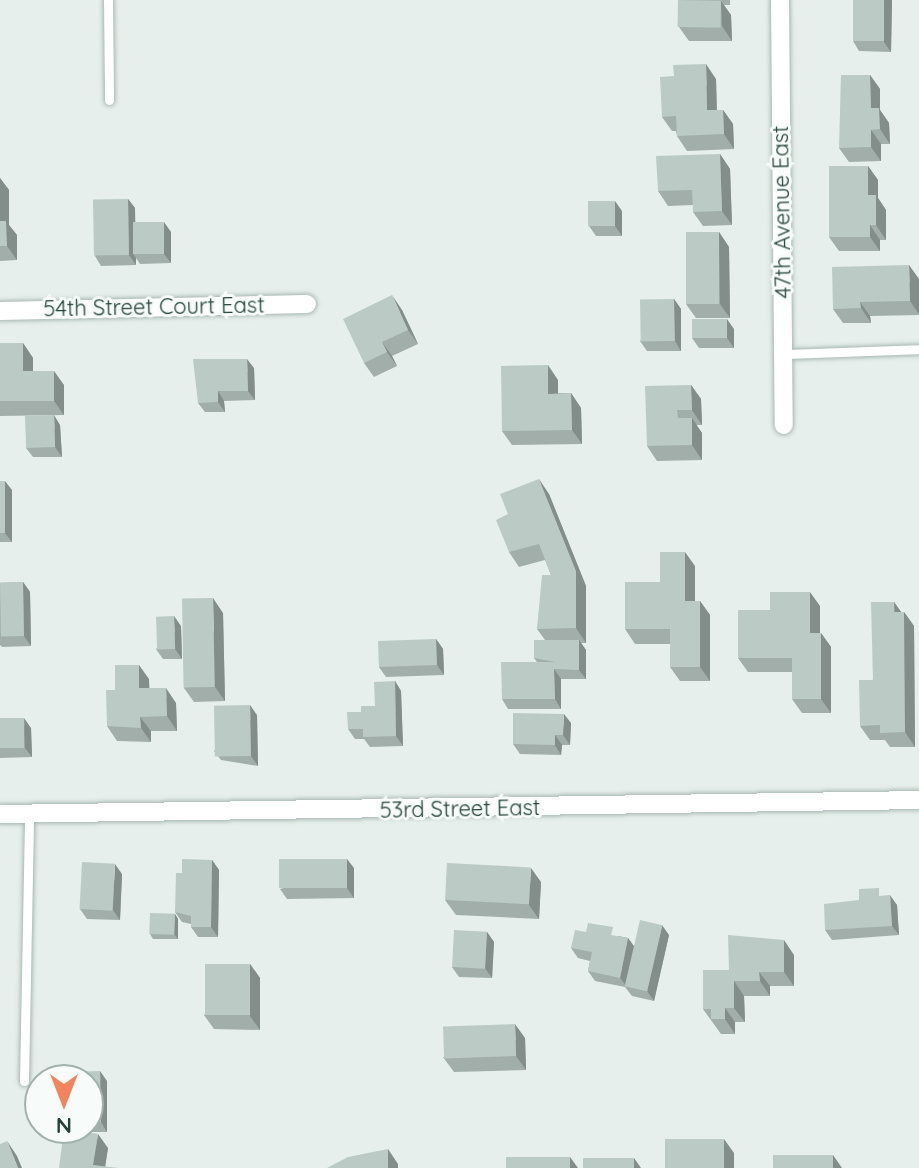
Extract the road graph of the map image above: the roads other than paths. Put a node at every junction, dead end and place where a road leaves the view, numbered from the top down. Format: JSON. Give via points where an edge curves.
{"nodes":[{"id":1,"x":108,"y":0,"type":"edge"},
{"id":2,"x":780,"y":0,"type":"edge"},
{"id":3,"x":109,"y":100,"type":"dead end"},
{"id":4,"x":307,"y":304,"type":"dead end"},
{"id":5,"x":0,"y":311,"type":"edge"},
{"id":6,"x":919,"y":349,"type":"edge"},
{"id":7,"x":784,"y":354,"type":"junction"},
{"id":8,"x":784,"y":425,"type":"dead end"},
{"id":9,"x":919,"y":800,"type":"edge"},
{"id":10,"x":0,"y":814,"type":"edge"},
{"id":11,"x":29,"y":814,"type":"junction"},
{"id":12,"x":24,"y":1064,"type":"edge"}],
"edges":[{"from":1,"to":3,"type":"lane"},
{"from":2,"to":7,"type":"street","name":"47th Avenue East"},
{"from":4,"to":5,"type":"street","name":"54th Street Court East"},
{"from":6,"to":7,"type":"lane"},
{"from":7,"to":8,"type":"street","name":"47th Avenue East"},
{"from":9,"to":11,"type":"street","name":"53rd Street East"},
{"from":10,"to":11,"type":"street","name":"53rd Street East"},
{"from":11,"to":12,"type":"lane"}]}
